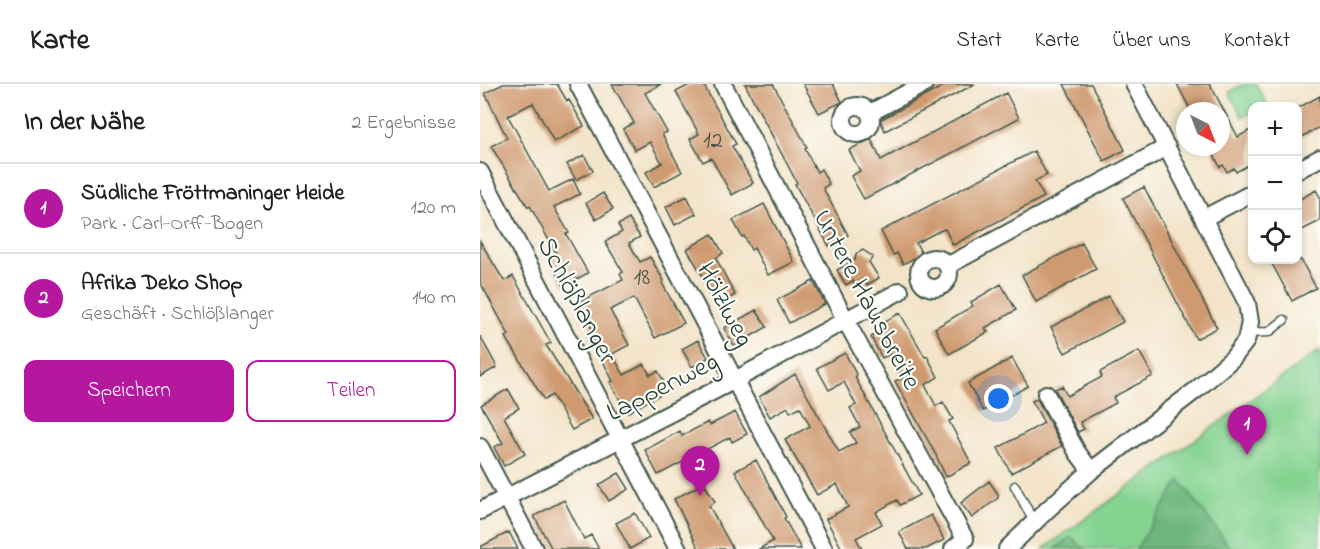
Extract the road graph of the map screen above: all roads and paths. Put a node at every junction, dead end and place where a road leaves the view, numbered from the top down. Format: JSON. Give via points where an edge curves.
{"nodes":[{"id":1,"x":578,"y":84,"type":"edge"},
{"id":2,"x":723,"y":84,"type":"edge"},
{"id":3,"x":924,"y":84,"type":"edge"},
{"id":4,"x":1134,"y":84,"type":"edge"},
{"id":5,"x":870,"y":113,"type":"dead end"},
{"id":6,"x":1167,"y":147,"type":"junction"},
{"id":7,"x":1320,"y":158,"type":"edge"},
{"id":8,"x":1302,"y":168,"type":"edge"},
{"id":9,"x":480,"y":172,"type":"edge"},
{"id":10,"x":1248,"y":195,"type":"edge"},
{"id":11,"x":1204,"y":219,"type":"junction"},
{"id":12,"x":947,"y":266,"type":"dead end"},
{"id":13,"x":900,"y":291,"type":"dead end"},
{"id":14,"x":1284,"y":320,"type":"dead end"},
{"id":15,"x":846,"y":321,"type":"junction"},
{"id":16,"x":1247,"y":333,"type":"junction"},
{"id":17,"x":735,"y":380,"type":"junction"},
{"id":18,"x":1046,"y":394,"type":"dead end"},
{"id":19,"x":619,"y":439,"type":"junction"},
{"id":20,"x":480,"y":447,"type":"edge"},
{"id":21,"x":1091,"y":471,"type":"junction"},
{"id":22,"x":1015,"y":486,"type":"dead end"},
{"id":23,"x":506,"y":497,"type":"junction"},
{"id":24,"x":480,"y":511,"type":"edge"},
{"id":25,"x":1034,"y":522,"type":"junction"},
{"id":26,"x":959,"y":544,"type":"edge"},
{"id":27,"x":534,"y":549,"type":"edge"},
{"id":28,"x":678,"y":549,"type":"edge"},
{"id":29,"x":824,"y":549,"type":"edge"},
{"id":30,"x":1007,"y":549,"type":"edge"}],
"edges":[{"from":1,"to":17,"type":"street","name":"Hölzlweg"},
{"from":2,"to":15,"type":"street","name":"Untere Hausbreite"},
{"from":3,"to":5,"type":"street"},
{"from":4,"to":6,"type":"street"},
{"from":6,"to":11,"type":"street"},
{"from":6,"to":12,"type":"street"},
{"from":7,"to":8,"type":"street"},
{"from":9,"to":19,"type":"street","name":"Schlößlanger"},
{"from":10,"to":11,"type":"street"},
{"from":11,"to":16,"type":"street","via":[[1247,303]]},
{"from":13,"to":15,"type":"street","name":"Lappenweg"},
{"from":14,"to":16,"type":"lane","via":[[1269,332]]},
{"from":15,"to":17,"type":"street","name":"Lappenweg"},
{"from":15,"to":26,"type":"street","name":"Untere Hausbreite"},
{"from":16,"to":21,"type":"street","via":[[1246,341],[1233,358]]},
{"from":17,"to":19,"type":"street","name":"Lappenweg"},
{"from":17,"to":29,"type":"street","name":"Hölzlweg"},
{"from":18,"to":21,"type":"street"},
{"from":19,"to":23,"type":"street","name":"Lappenweg"},
{"from":19,"to":28,"type":"street","name":"Schlößlanger"},
{"from":20,"to":23,"type":"street"},
{"from":21,"to":25,"type":"street"},
{"from":22,"to":25,"type":"lane"},
{"from":23,"to":24,"type":"street","name":"Lappenweg"},
{"from":23,"to":27,"type":"street"},
{"from":25,"to":30,"type":"street"}]}
